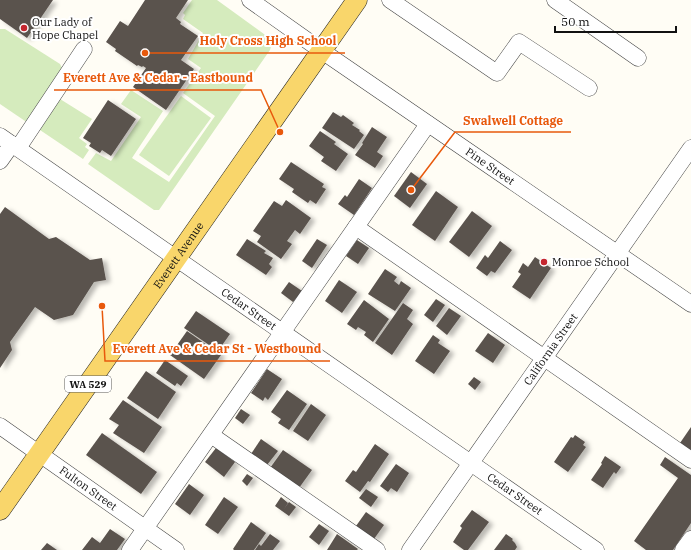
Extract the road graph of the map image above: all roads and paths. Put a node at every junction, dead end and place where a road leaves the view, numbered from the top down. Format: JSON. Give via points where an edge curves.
{"nodes":[{"id":1,"x":250,"y":0,"type":"edge"},
{"id":2,"x":357,"y":0,"type":"edge"},
{"id":3,"x":390,"y":0,"type":"edge"},
{"id":4,"x":555,"y":0,"type":"edge"},
{"id":5,"x":84,"y":49,"type":"dead end"},
{"id":6,"x":322,"y":51,"type":"junction"},
{"id":7,"x":638,"y":58,"type":"dead end"},
{"id":8,"x":589,"y":88,"type":"dead end"},
{"id":9,"x":428,"y":124,"type":"junction"},
{"id":10,"x":10,"y":143,"type":"edge"},
{"id":11,"x":691,"y":149,"type":"edge"},
{"id":12,"x":0,"y":161,"type":"edge"},
{"id":13,"x":356,"y":227,"type":"junction"},
{"id":14,"x":618,"y":253,"type":"junction"},
{"id":15,"x":176,"y":258,"type":"junction"},
{"id":16,"x":691,"y":304,"type":"edge"},
{"id":17,"x":282,"y":332,"type":"junction"},
{"id":18,"x":545,"y":358,"type":"junction"},
{"id":19,"x":0,"y":426,"type":"edge"},
{"id":20,"x":210,"y":434,"type":"junction"},
{"id":21,"x":39,"y":454,"type":"junction"},
{"id":22,"x":691,"y":460,"type":"edge"},
{"id":23,"x":471,"y":463,"type":"junction"},
{"id":24,"x":0,"y":510,"type":"edge"},
{"id":25,"x":145,"y":528,"type":"junction"},
{"id":26,"x":691,"y":539,"type":"edge"},
{"id":27,"x":130,"y":550,"type":"edge"},
{"id":28,"x":176,"y":550,"type":"edge"},
{"id":29,"x":377,"y":550,"type":"edge"},
{"id":30,"x":410,"y":550,"type":"edge"},
{"id":31,"x":596,"y":550,"type":"edge"},
{"id":32,"x":683,"y":550,"type":"edge"}],
"edges":[{"from":1,"to":6,"type":"street","name":"Pine Street"},
{"from":2,"to":6,"type":"main road","name":"Everett Avenue","number":"WA 529"},
{"from":3,"to":8,"type":"street","via":[[497,73],[520,42]]},
{"from":4,"to":7,"type":"street"},
{"from":5,"to":10,"type":"street"},
{"from":6,"to":9,"type":"street","name":"Pine Street"},
{"from":6,"to":15,"type":"main road","name":"Everett Avenue","number":"WA 529"},
{"from":9,"to":13,"type":"street"},
{"from":9,"to":14,"type":"street","name":"Pine Street"},
{"from":10,"to":12,"type":"street"},
{"from":10,"to":15,"type":"street","name":"Cedar Street"},
{"from":11,"to":14,"type":"street","name":"California Street"},
{"from":13,"to":17,"type":"street"},
{"from":13,"to":18,"type":"street"},
{"from":14,"to":16,"type":"street","name":"Pine Street"},
{"from":14,"to":18,"type":"street","name":"California Street"},
{"from":15,"to":17,"type":"street","name":"Cedar Street"},
{"from":15,"to":21,"type":"main road","name":"Everett Avenue","number":"WA 529"},
{"from":17,"to":20,"type":"street"},
{"from":17,"to":23,"type":"street","name":"Cedar Street"},
{"from":18,"to":22,"type":"street"},
{"from":18,"to":23,"type":"street","name":"California Street"},
{"from":19,"to":21,"type":"street","name":"Fulton Street"},
{"from":20,"to":25,"type":"street"},
{"from":20,"to":29,"type":"street"},
{"from":21,"to":24,"type":"main road","name":"Everett Avenue","number":"WA 529"},
{"from":21,"to":25,"type":"street","name":"Fulton Street"},
{"from":23,"to":30,"type":"street","name":"California Street"},
{"from":23,"to":31,"type":"street","name":"Cedar Street"},
{"from":25,"to":27,"type":"street"},
{"from":25,"to":28,"type":"street","name":"Fulton Street"},
{"from":26,"to":32,"type":"street"}]}
